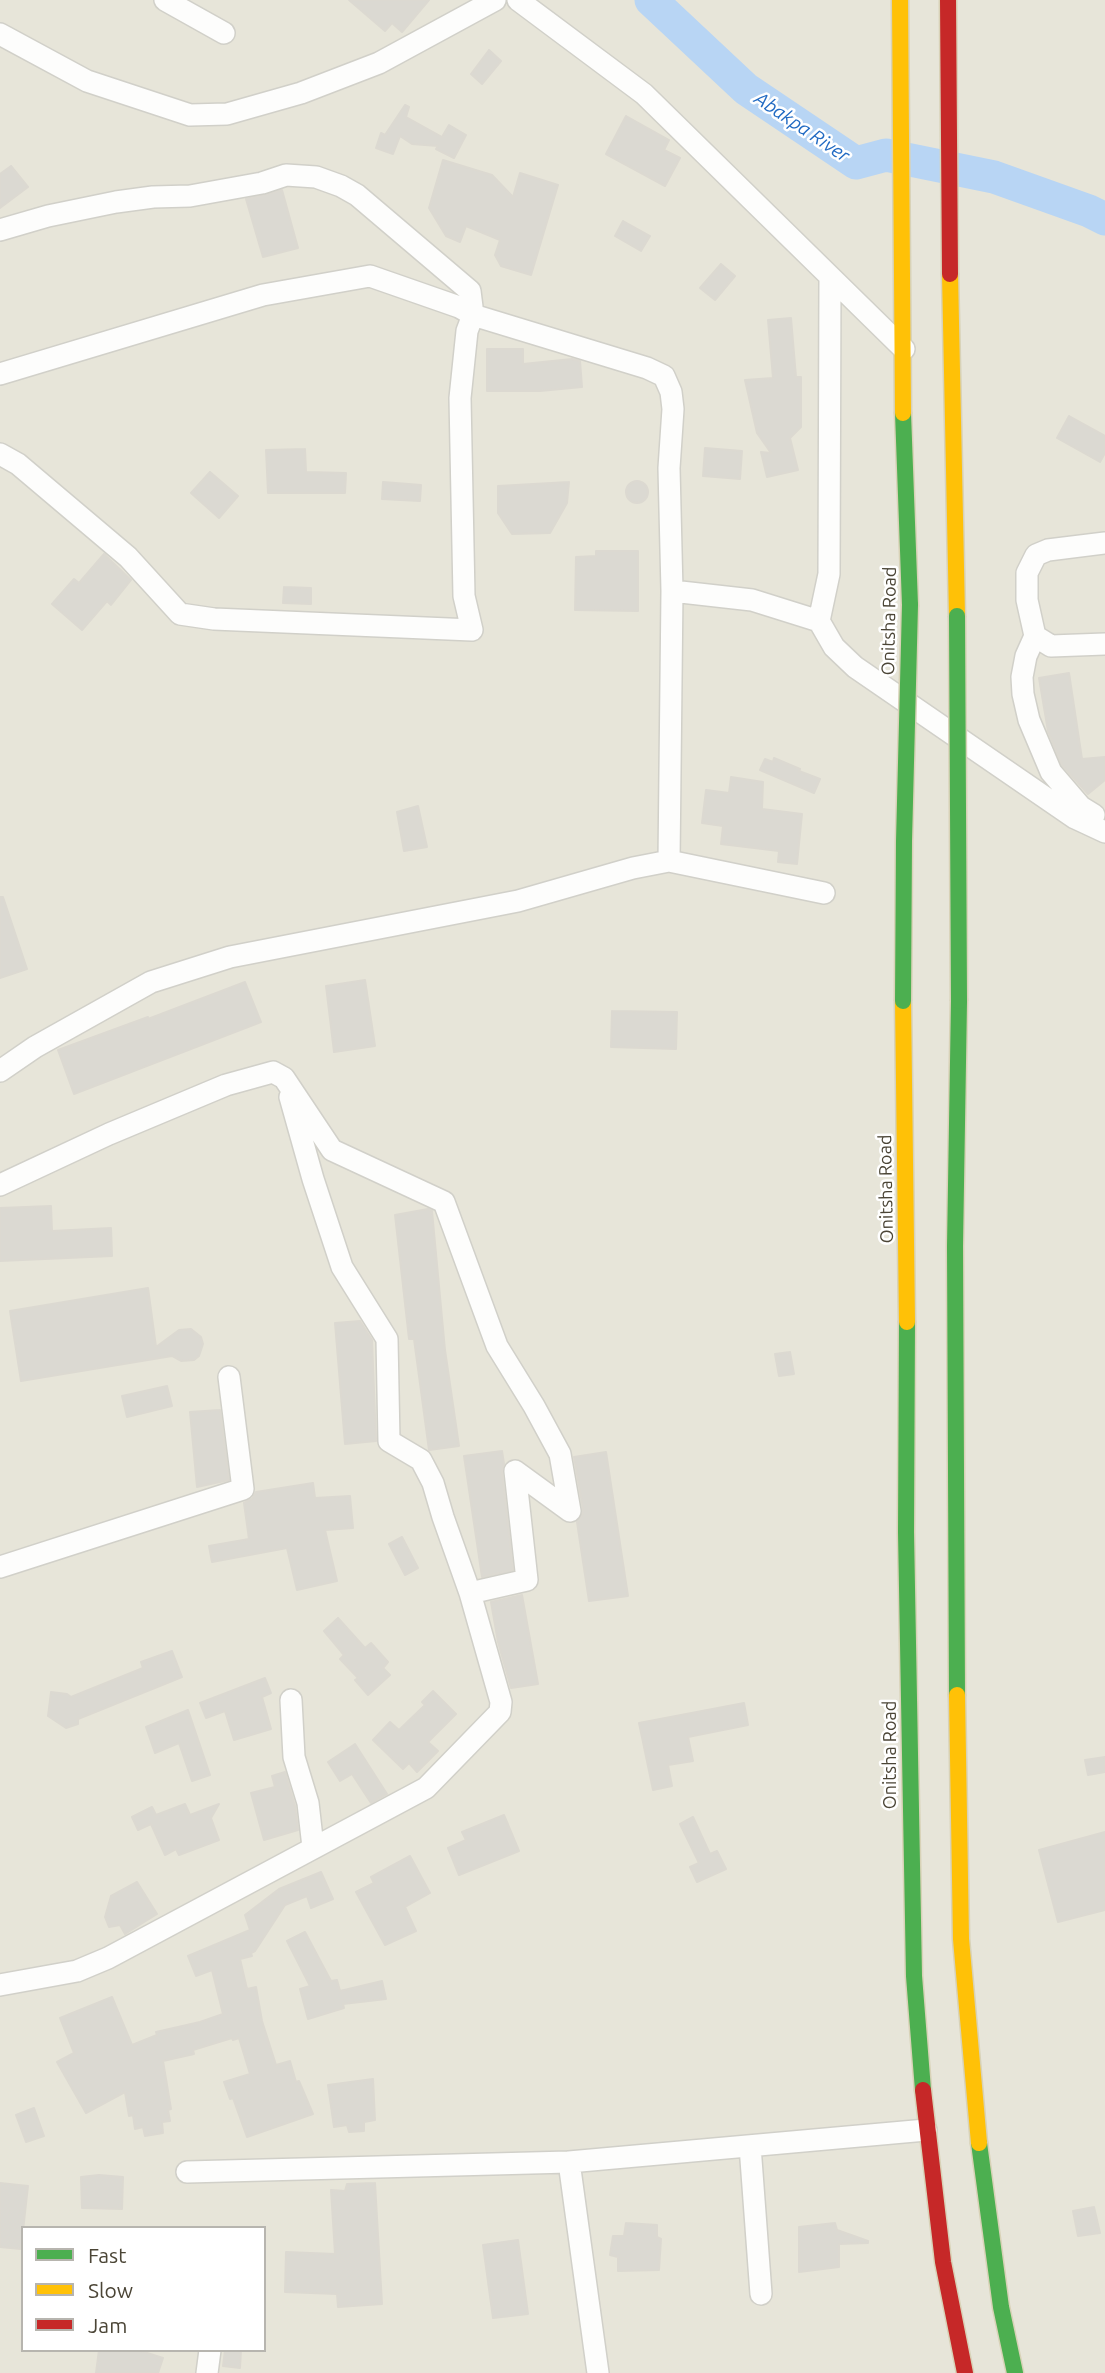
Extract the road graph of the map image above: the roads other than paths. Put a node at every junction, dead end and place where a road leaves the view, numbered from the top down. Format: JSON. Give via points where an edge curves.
{"nodes":[{"id":1,"x":165,"y":0,"type":"edge"},
{"id":2,"x":495,"y":0,"type":"edge"},
{"id":3,"x":518,"y":0,"type":"edge"},
{"id":4,"x":900,"y":0,"type":"edge"},
{"id":5,"x":948,"y":0,"type":"edge"},
{"id":6,"x":224,"y":33,"type":"dead end"},
{"id":7,"x":0,"y":34,"type":"edge"},
{"id":8,"x":0,"y":230,"type":"edge"},
{"id":9,"x":830,"y":277,"type":"junction"},
{"id":10,"x":473,"y":315,"type":"junction"},
{"id":11,"x":904,"y":349,"type":"junction"},
{"id":12,"x":0,"y":374,"type":"edge"},
{"id":13,"x":0,"y":454,"type":"edge"},
{"id":14,"x":1105,"y":543,"type":"edge"},
{"id":15,"x":672,"y":591,"type":"junction"},
{"id":16,"x":819,"y":621,"type":"junction"},
{"id":17,"x":1043,"y":641,"type":"junction"},
{"id":18,"x":1105,"y":644,"type":"edge"},
{"id":19,"x":1105,"y":826,"type":"edge"},
{"id":20,"x":1105,"y":832,"type":"edge"},
{"id":21,"x":669,"y":861,"type":"junction"},
{"id":22,"x":824,"y":893,"type":"dead end"},
{"id":23,"x":0,"y":1071,"type":"edge"},
{"id":24,"x":284,"y":1078,"type":"junction"},
{"id":25,"x":0,"y":1185,"type":"edge"},
{"id":26,"x":229,"y":1377,"type":"dead end"},
{"id":27,"x":0,"y":1567,"type":"edge"},
{"id":28,"x":470,"y":1593,"type":"junction"},
{"id":29,"x":291,"y":1700,"type":"dead end"},
{"id":30,"x":313,"y":1847,"type":"junction"},
{"id":31,"x":0,"y":1985,"type":"edge"},
{"id":32,"x":926,"y":2130,"type":"junction"},
{"id":33,"x":750,"y":2146,"type":"junction"},
{"id":34,"x":569,"y":2162,"type":"junction"},
{"id":35,"x":187,"y":2172,"type":"dead end"},
{"id":36,"x":761,"y":2294,"type":"dead end"},
{"id":37,"x":210,"y":2352,"type":"edge"},
{"id":38,"x":207,"y":2373,"type":"edge"},
{"id":39,"x":598,"y":2373,"type":"edge"},
{"id":40,"x":965,"y":2373,"type":"edge"},
{"id":41,"x":1015,"y":2373,"type":"edge"}],
"edges":[{"from":1,"to":6,"type":"street"},
{"from":2,"to":7,"type":"street","via":[[379,63],[301,93],[227,114],[190,115],[87,81]]},
{"from":3,"to":9,"type":"street","via":[[643,94]]},
{"from":4,"to":11,"type":"main road","name":"Onitsha Road"},
{"from":5,"to":41,"type":"main road","bridge":true,"via":[[957,616],[955,1590],[961,1940],[982,2174]]},
{"from":8,"to":10,"type":"street","via":[[116,202],[190,196],[286,175],[316,177],[358,195],[438,262],[470,291]]},
{"from":9,"to":11,"type":"street"},
{"from":9,"to":16,"type":"street","via":[[828,574]]},
{"from":10,"to":12,"type":"street","via":[[370,276],[263,295]]},
{"from":10,"to":13,"type":"street","via":[[460,398],[464,596],[472,630],[180,614],[128,557]]},
{"from":10,"to":15,"type":"street","via":[[664,376],[673,409],[669,468]]},
{"from":11,"to":32,"type":"main road","name":"Onitsha Road","bridge":true,"via":[[910,605],[903,1001],[908,1781],[914,1976]]},
{"from":14,"to":17,"type":"street","via":[[1036,555],[1027,573],[1027,600]]},
{"from":15,"to":16,"type":"street","via":[[752,600]]},
{"from":15,"to":21,"type":"street"},
{"from":16,"to":20,"type":"street","via":[[834,646],[855,667],[1075,818]]},
{"from":17,"to":18,"type":"street"},
{"from":17,"to":19,"type":"street","via":[[1026,656],[1023,694],[1029,720],[1052,772],[1081,807]]},
{"from":21,"to":22,"type":"street"},
{"from":21,"to":23,"type":"street","via":[[517,901],[230,957],[151,982],[35,1046]]},
{"from":24,"to":25,"type":"street","via":[[272,1072],[226,1085]]},
{"from":24,"to":28,"type":"street","via":[[342,1267],[387,1339],[389,1441],[421,1460]]},
{"from":24,"to":28,"type":"street","via":[[332,1150],[444,1202],[497,1346],[559,1454],[570,1511],[515,1471],[527,1580]]},
{"from":26,"to":27,"type":"street","via":[[243,1489]]},
{"from":28,"to":30,"type":"street","via":[[500,1712],[426,1788]]},
{"from":29,"to":30,"type":"street","via":[[293,1757],[309,1803]]},
{"from":30,"to":31,"type":"street","via":[[108,1958],[77,1971]]},
{"from":32,"to":33,"type":"street"},
{"from":32,"to":40,"type":"main road","name":"Onitsha Road","via":[[943,2263]]},
{"from":33,"to":34,"type":"street"},
{"from":33,"to":36,"type":"street"},
{"from":34,"to":35,"type":"street"},
{"from":34,"to":39,"type":"street"},
{"from":37,"to":38,"type":"street"}]}
